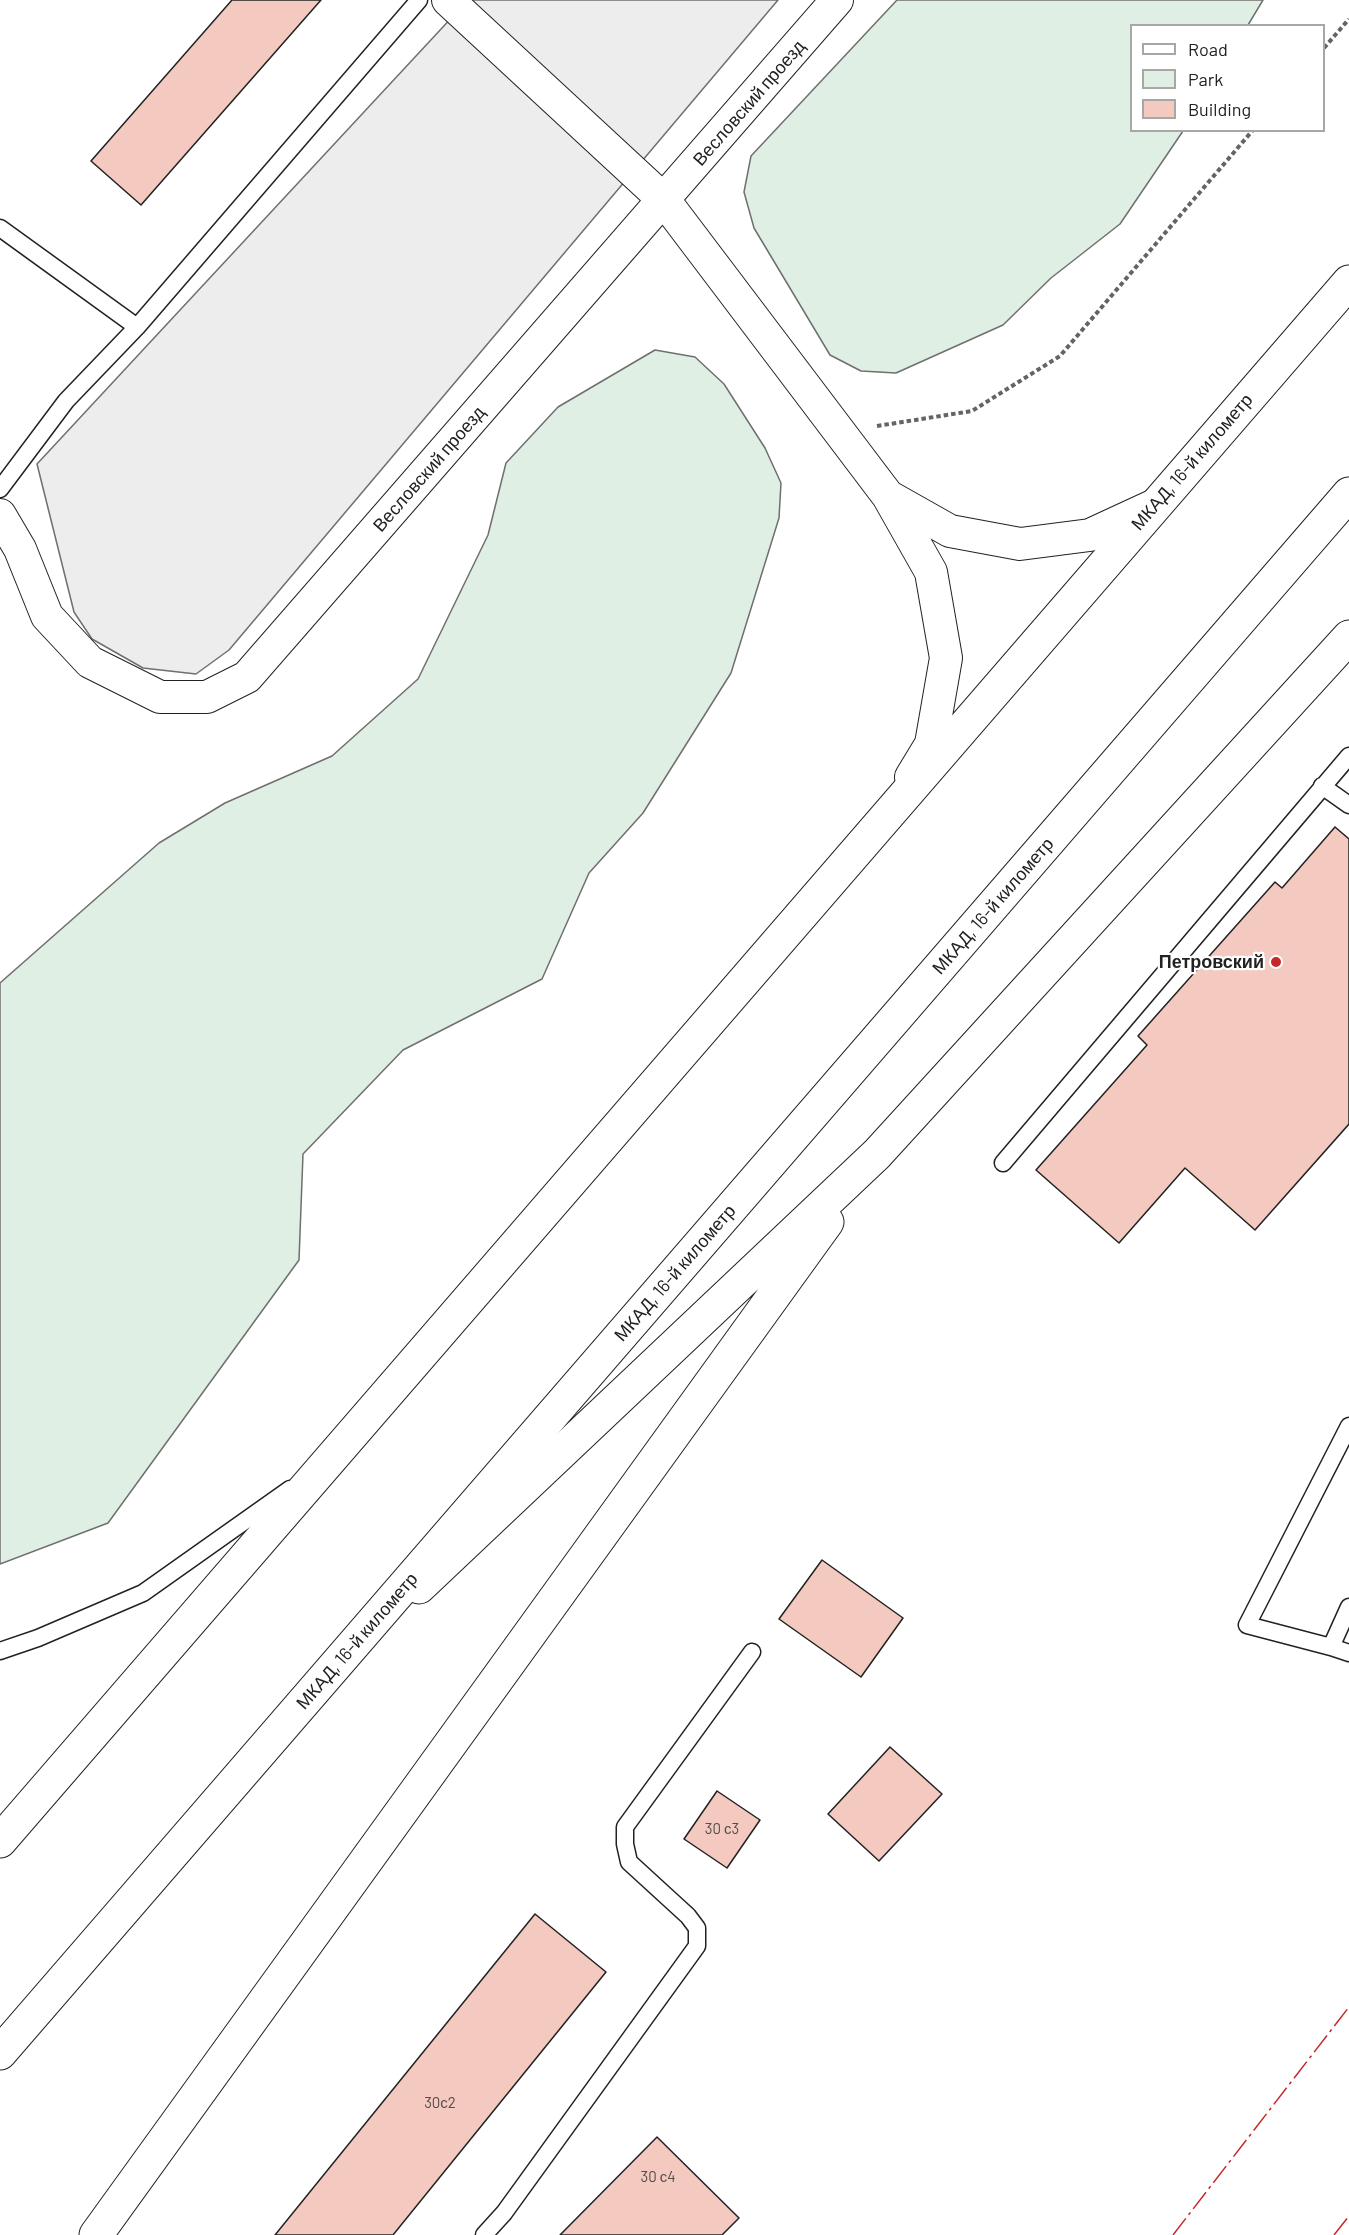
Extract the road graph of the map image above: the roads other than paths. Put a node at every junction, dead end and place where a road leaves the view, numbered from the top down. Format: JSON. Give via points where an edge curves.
{"nodes":[{"id":1,"x":419,"y":0,"type":"edge"},
{"id":2,"x":448,"y":0,"type":"edge"},
{"id":3,"x":837,"y":0,"type":"edge"},
{"id":4,"x":664,"y":200,"type":"junction"},
{"id":5,"x":0,"y":228,"type":"edge"},
{"id":6,"x":1349,"y":282,"type":"edge"},
{"id":7,"x":137,"y":327,"type":"junction"},
{"id":8,"x":0,"y":489,"type":"edge"},
{"id":9,"x":1349,"y":494,"type":"edge"},
{"id":10,"x":888,"y":496,"type":"junction"},
{"id":11,"x":1155,"y":505,"type":"junction"},
{"id":12,"x":0,"y":515,"type":"edge"},
{"id":13,"x":1349,"y":637,"type":"edge"},
{"id":14,"x":1349,"y":756,"type":"edge"},
{"id":15,"x":1322,"y":786,"type":"junction"},
{"id":16,"x":1349,"y":805,"type":"edge"},
{"id":17,"x":886,"y":819,"type":"junction"},
{"id":18,"x":877,"y":1154,"type":"junction"},
{"id":19,"x":1003,"y":1162,"type":"dead end"},
{"id":20,"x":1349,"y":1426,"type":"edge"},
{"id":21,"x":330,"y":1460,"type":"junction"},
{"id":22,"x":1349,"y":1607,"type":"edge"},
{"id":23,"x":1331,"y":1647,"type":"junction"},
{"id":24,"x":0,"y":1651,"type":"edge"},
{"id":25,"x":752,"y":1652,"type":"dead end"},
{"id":26,"x":1349,"y":1653,"type":"edge"},
{"id":27,"x":333,"y":1668,"type":"junction"},
{"id":28,"x":0,"y":1841,"type":"edge"},
{"id":29,"x":0,"y":2053,"type":"edge"},
{"id":30,"x":96,"y":2235,"type":"edge"},
{"id":31,"x":484,"y":2235,"type":"edge"}],
"edges":[{"from":1,"to":7,"type":"lane"},
{"from":2,"to":4,"type":"street"},
{"from":3,"to":4,"type":"street","name":"Весловский проезд"},
{"from":4,"to":10,"type":"street"},
{"from":4,"to":12,"type":"street","name":"Весловский проезд","via":[[247,677],[207,697],[160,697],[90,662],[47,616],[20,549]]},
{"from":5,"to":7,"type":"lane"},
{"from":6,"to":11,"type":"main road","name":"МКАД, 16-й километр"},
{"from":7,"to":8,"type":"lane","via":[[66,401]]},
{"from":9,"to":27,"type":"main road","name":"МКАД, 16-й километр"},
{"from":10,"to":11,"type":"street","via":[[950,531],[1020,544],[1090,535]]},
{"from":10,"to":17,"type":"street","via":[[931,572],[946,658],[931,744]]},
{"from":11,"to":17,"type":"main road","name":"МКАД, 16-й километр"},
{"from":13,"to":18,"type":"main road"},
{"from":14,"to":15,"type":"lane"},
{"from":15,"to":16,"type":"lane"},
{"from":15,"to":19,"type":"lane"},
{"from":17,"to":21,"type":"main road","name":"МКАД, 16-й километр"},
{"from":18,"to":27,"type":"main road"},
{"from":18,"to":30,"type":"main road"},
{"from":20,"to":23,"type":"lane","via":[[1247,1625]]},
{"from":21,"to":24,"type":"lane","via":[[143,1593]]},
{"from":21,"to":28,"type":"main road","name":"МКАД, 16-й километр"},
{"from":22,"to":23,"type":"lane"},
{"from":23,"to":26,"type":"lane"},
{"from":25,"to":31,"type":"lane","via":[[625,1827],[629,1863],[688,1916],[697,1928],[697,1946],[504,2213]]},
{"from":27,"to":29,"type":"main road","name":"МКАД, 16-й километр"}]}
